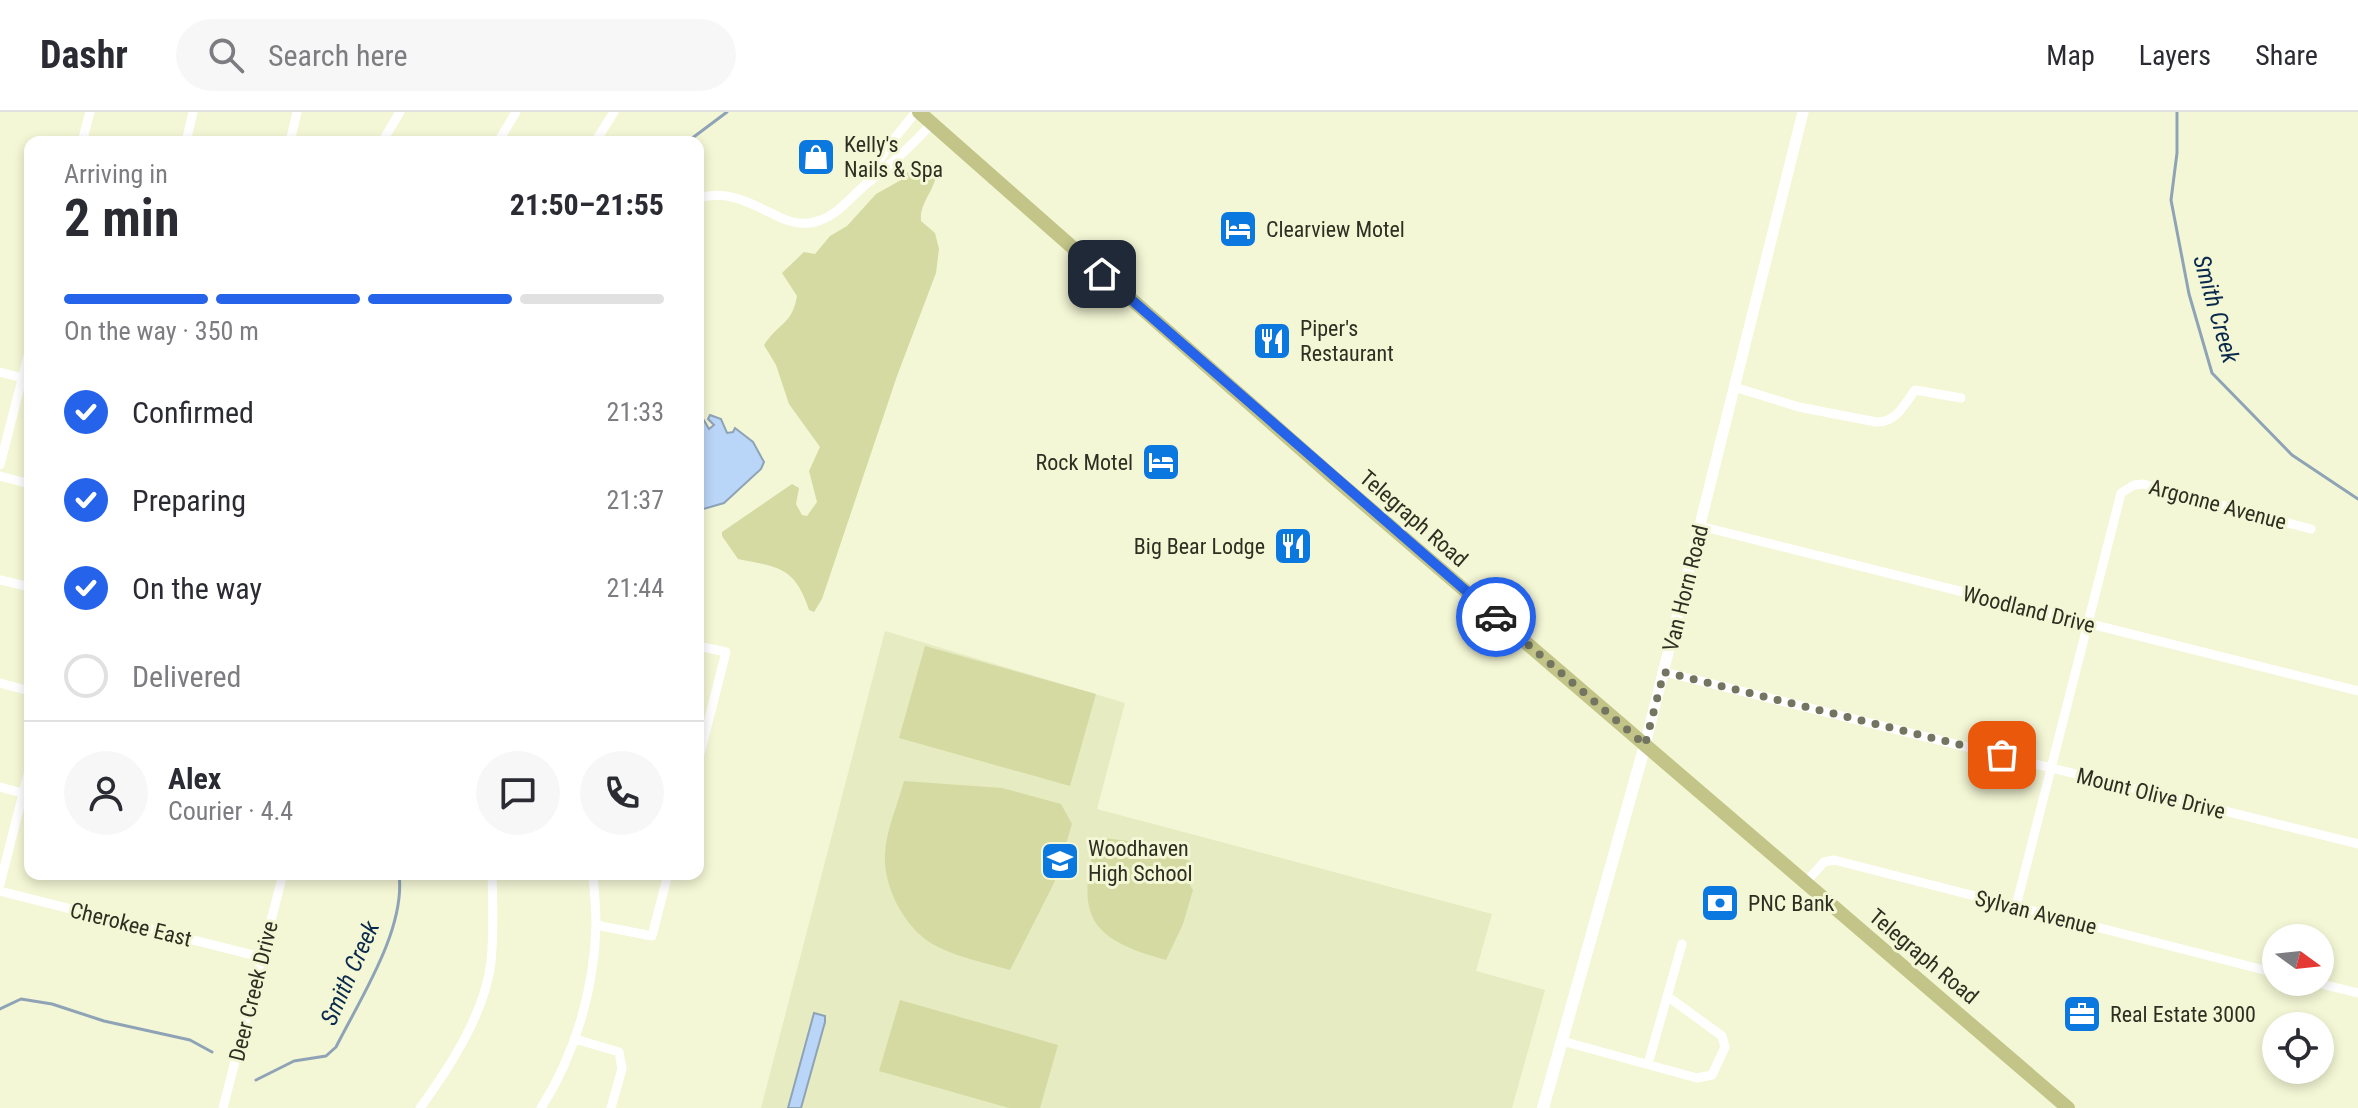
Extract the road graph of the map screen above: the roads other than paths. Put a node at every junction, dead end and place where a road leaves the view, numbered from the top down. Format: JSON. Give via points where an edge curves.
{"nodes":[{"id":1,"x":90,"y":112,"type":"edge"},
{"id":2,"x":193,"y":112,"type":"edge"},
{"id":3,"x":297,"y":112,"type":"edge"},
{"id":4,"x":400,"y":112,"type":"edge"},
{"id":5,"x":516,"y":112,"type":"edge"},
{"id":6,"x":614,"y":112,"type":"edge"},
{"id":7,"x":918,"y":112,"type":"edge"},
{"id":8,"x":1803,"y":112,"type":"edge"},
{"id":9,"x":932,"y":123,"type":"junction"},
{"id":10,"x":84,"y":136,"type":"edge"},
{"id":11,"x":187,"y":136,"type":"edge"},
{"id":12,"x":291,"y":136,"type":"edge"},
{"id":13,"x":386,"y":136,"type":"edge"},
{"id":14,"x":502,"y":136,"type":"edge"},
{"id":15,"x":599,"y":136,"type":"edge"},
{"id":16,"x":864,"y":187,"type":"junction"},
{"id":17,"x":704,"y":197,"type":"edge"},
{"id":18,"x":0,"y":372,"type":"edge"},
{"id":19,"x":24,"y":378,"type":"edge"},
{"id":20,"x":24,"y":386,"type":"edge"},
{"id":21,"x":1734,"y":387,"type":"junction"},
{"id":22,"x":1961,"y":398,"type":"dead end"},
{"id":23,"x":0,"y":465,"type":"edge"},
{"id":24,"x":0,"y":476,"type":"edge"},
{"id":25,"x":24,"y":482,"type":"edge"},
{"id":26,"x":1700,"y":526,"type":"junction"},
{"id":27,"x":2311,"y":529,"type":"dead end"},
{"id":28,"x":0,"y":580,"type":"edge"},
{"id":29,"x":24,"y":586,"type":"edge"},
{"id":30,"x":2086,"y":623,"type":"junction"},
{"id":31,"x":704,"y":647,"type":"edge"},
{"id":32,"x":1664,"y":672,"type":"junction"},
{"id":33,"x":0,"y":683,"type":"edge"},
{"id":34,"x":24,"y":689,"type":"edge"},
{"id":35,"x":2358,"y":691,"type":"edge"},
{"id":36,"x":704,"y":738,"type":"edge"},
{"id":37,"x":1645,"y":745,"type":"junction"},
{"id":38,"x":2050,"y":768,"type":"junction"},
{"id":39,"x":0,"y":787,"type":"edge"},
{"id":40,"x":24,"y":793,"type":"edge"},
{"id":41,"x":24,"y":804,"type":"edge"},
{"id":42,"x":2358,"y":844,"type":"edge"},
{"id":43,"x":281,"y":880,"type":"edge"},
{"id":44,"x":492,"y":880,"type":"edge"},
{"id":45,"x":593,"y":880,"type":"edge"},
{"id":46,"x":666,"y":880,"type":"edge"},
{"id":47,"x":1805,"y":883,"type":"junction"},
{"id":48,"x":0,"y":884,"type":"edge"},
{"id":49,"x":0,"y":891,"type":"edge"},
{"id":50,"x":2016,"y":906,"type":"junction"},
{"id":51,"x":596,"y":925,"type":"junction"},
{"id":52,"x":1682,"y":944,"type":"dead end"},
{"id":53,"x":261,"y":957,"type":"junction"},
{"id":54,"x":2262,"y":969,"type":"edge"},
{"id":55,"x":2334,"y":987,"type":"edge"},
{"id":56,"x":2358,"y":993,"type":"edge"},
{"id":57,"x":1667,"y":996,"type":"junction"},
{"id":58,"x":575,"y":1039,"type":"junction"},
{"id":59,"x":1562,"y":1041,"type":"junction"},
{"id":60,"x":1648,"y":1064,"type":"junction"},
{"id":61,"x":223,"y":1108,"type":"edge"},
{"id":62,"x":420,"y":1108,"type":"edge"},
{"id":63,"x":541,"y":1108,"type":"edge"},
{"id":64,"x":611,"y":1108,"type":"edge"},
{"id":65,"x":1543,"y":1108,"type":"edge"},
{"id":66,"x":2068,"y":1108,"type":"edge"}],
"edges":[{"from":1,"to":10,"type":"street"},
{"from":2,"to":11,"type":"street"},
{"from":3,"to":12,"type":"street"},
{"from":4,"to":13,"type":"street"},
{"from":5,"to":14,"type":"street"},
{"from":6,"to":15,"type":"street"},
{"from":7,"to":9,"type":"main road","name":"Telegraph Road"},
{"from":7,"to":16,"type":"street","via":[[889,145]]},
{"from":8,"to":21,"type":"street","name":"Van Horn Road"},
{"from":9,"to":16,"type":"street"},
{"from":9,"to":37,"type":"main road","name":"Telegraph Road"},
{"from":16,"to":17,"type":"street","via":[[839,211],[813,223],[788,220],[735,196]]},
{"from":18,"to":19,"type":"street"},
{"from":20,"to":23,"type":"street"},
{"from":21,"to":22,"type":"street","via":[[1876,422],[1896,416],[1915,390]]},
{"from":21,"to":26,"type":"street","name":"Van Horn Road"},
{"from":24,"to":25,"type":"street"},
{"from":26,"to":30,"type":"street","name":"Woodland Drive"},
{"from":26,"to":32,"type":"street","name":"Van Horn Road"},
{"from":27,"to":30,"type":"street","name":"Argonne Avenue","via":[[2143,484],[2126,488],[2117,500]]},
{"from":28,"to":29,"type":"street"},
{"from":30,"to":35,"type":"street","name":"Woodland Drive"},
{"from":30,"to":38,"type":"street"},
{"from":31,"to":36,"type":"street","via":[[726,652]]},
{"from":32,"to":37,"type":"street","name":"Van Horn Road"},
{"from":32,"to":38,"type":"street","name":"Mount Olive Drive"},
{"from":33,"to":34,"type":"street"},
{"from":37,"to":47,"type":"main road","name":"Telegraph Road"},
{"from":37,"to":59,"type":"main road","name":"Van Horn Road"},
{"from":38,"to":42,"type":"street","name":"Mount Olive Drive"},
{"from":38,"to":50,"type":"street"},
{"from":39,"to":40,"type":"street"},
{"from":41,"to":48,"type":"street"},
{"from":43,"to":53,"type":"street","name":"Deer Creek Drive"},
{"from":44,"to":62,"type":"street","via":[[490,965],[473,1022],[447,1072]]},
{"from":45,"to":51,"type":"street"},
{"from":46,"to":51,"type":"street","via":[[652,936]]},
{"from":47,"to":50,"type":"street","name":"Sylvan Avenue","via":[[1824,862],[1834,860]]},
{"from":47,"to":66,"type":"main road","name":"Telegraph Road"},
{"from":49,"to":53,"type":"street","name":"Cherokee East"},
{"from":50,"to":54,"type":"street","name":"Sylvan Avenue"},
{"from":51,"to":58,"type":"street"},
{"from":52,"to":57,"type":"street"},
{"from":53,"to":61,"type":"street","name":"Deer Creek Drive"},
{"from":55,"to":56,"type":"street"},
{"from":57,"to":60,"type":"street"},
{"from":57,"to":60,"type":"street","via":[[1720,1033],[1725,1047],[1716,1071],[1707,1078]]},
{"from":58,"to":63,"type":"street"},
{"from":58,"to":64,"type":"street","via":[[619,1052],[622,1069]]},
{"from":59,"to":60,"type":"street"},
{"from":59,"to":65,"type":"main road","name":"Van Horn Road"}]}
